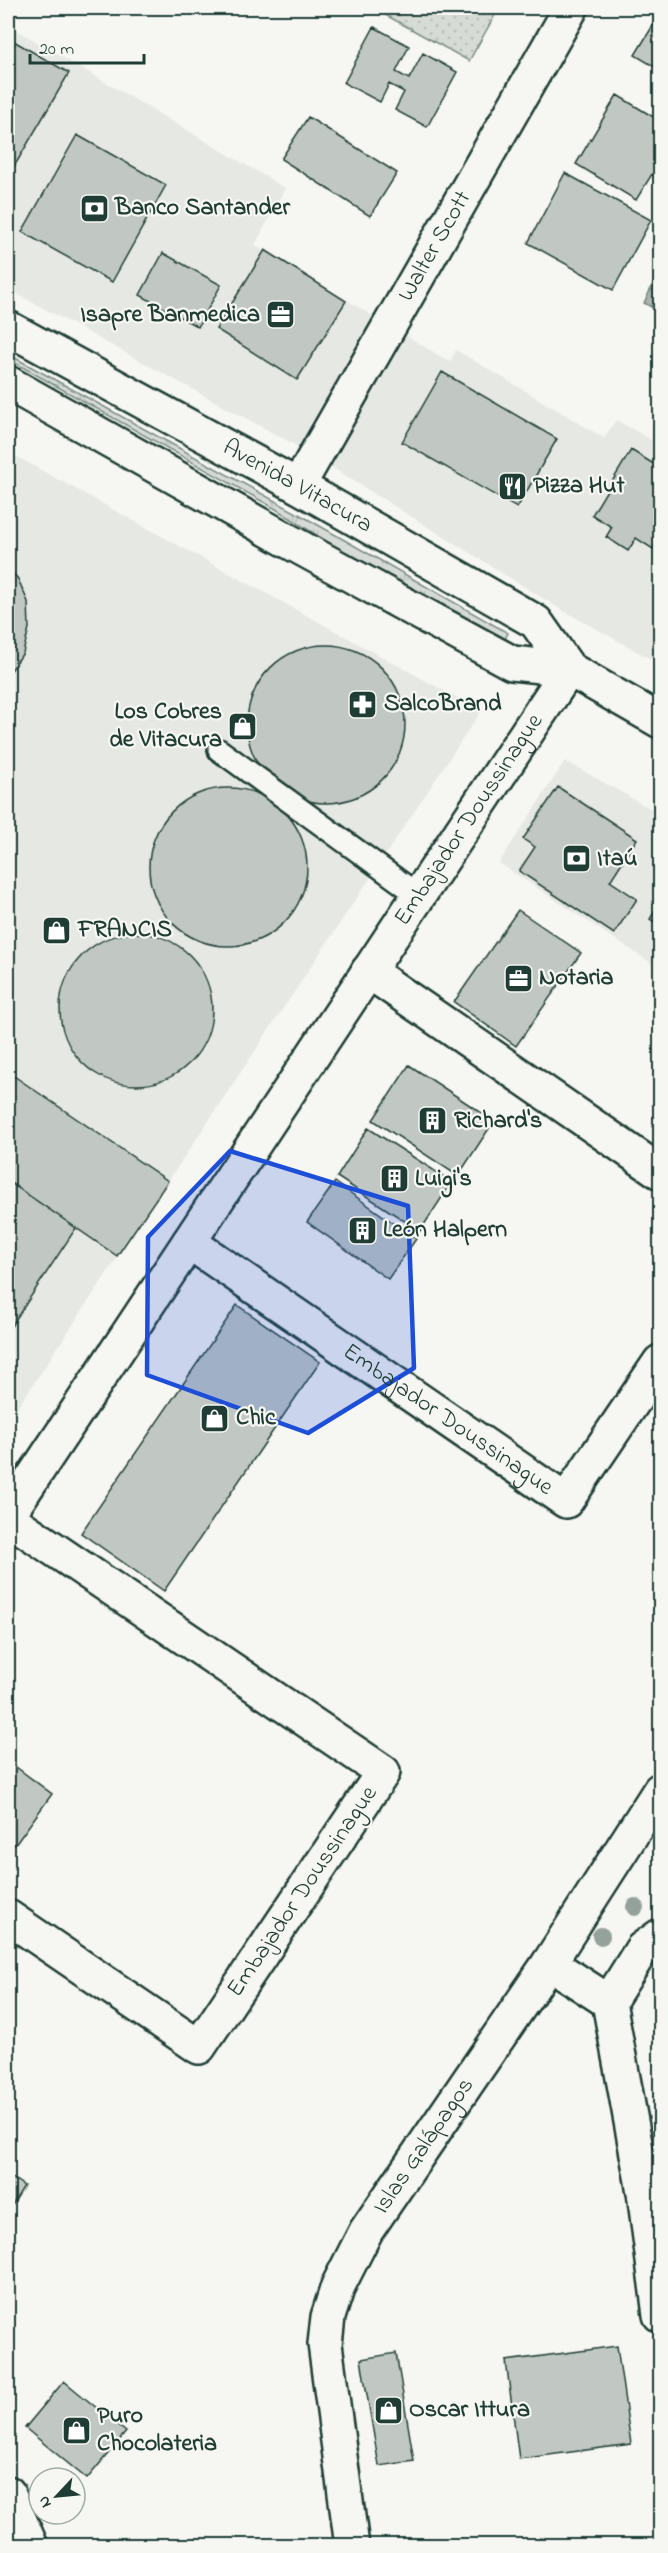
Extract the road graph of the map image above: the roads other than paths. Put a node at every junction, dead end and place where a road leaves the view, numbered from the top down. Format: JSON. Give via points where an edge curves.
{"nodes":[{"id":1,"x":571,"y":8,"type":"edge"},
{"id":2,"x":8,"y":328,"type":"edge"},
{"id":3,"x":8,"y":383,"type":"edge"},
{"id":4,"x":298,"y":486,"type":"junction"},
{"id":5,"x":569,"y":669,"type":"junction"},
{"id":6,"x":660,"y":721,"type":"edge"},
{"id":7,"x":219,"y":750,"type":"dead end"},
{"id":8,"x":418,"y":895,"type":"junction"},
{"id":9,"x":368,"y":971,"type":"junction"},
{"id":10,"x":660,"y":1172,"type":"edge"},
{"id":11,"x":189,"y":1242,"type":"junction"},
{"id":12,"x":660,"y":1362,"type":"edge"},
{"id":13,"x":8,"y":1516,"type":"edge"},
{"id":14,"x":660,"y":1790,"type":"edge"},
{"id":15,"x":8,"y":1917,"type":"edge"},
{"id":16,"x":660,"y":1936,"type":"edge"},
{"id":17,"x":549,"y":1963,"type":"junction"},
{"id":18,"x":609,"y":2002,"type":"junction"},
{"id":19,"x":652,"y":2191,"type":"edge"},
{"id":20,"x":660,"y":2314,"type":"edge"},
{"id":21,"x":8,"y":2493,"type":"edge"},
{"id":22,"x":31,"y":2546,"type":"edge"},
{"id":23,"x":352,"y":2546,"type":"edge"}],
"edges":[{"from":1,"to":4,"type":"street","name":"Walter Scott"},
{"from":2,"to":4,"type":"street","name":"Avenida Vitacura"},
{"from":3,"to":5,"type":"street","name":"Avenida Vitacura","via":[[512,663]]},
{"from":4,"to":5,"type":"street","name":"Avenida Vitacura","via":[[536,622]]},
{"from":5,"to":6,"type":"street","name":"Avenida Vitacura"},
{"from":5,"to":8,"type":"street","name":"Embajador Doussinague"},
{"from":7,"to":8,"type":"lane"},
{"from":8,"to":9,"type":"street","name":"Embajador Doussinague"},
{"from":9,"to":10,"type":"street"},
{"from":9,"to":11,"type":"street","name":"Embajador Doussinague"},
{"from":11,"to":12,"type":"street","name":"Embajador Doussinague","via":[[566,1501]]},
{"from":11,"to":13,"type":"street","name":"Embajador Doussinague"},
{"from":13,"to":15,"type":"street","name":"Embajador Doussinague","via":[[383,1772],[199,2047]]},
{"from":14,"to":17,"type":"street","name":"Islas Galápagos"},
{"from":16,"to":18,"type":"street","via":[[642,1949]]},
{"from":17,"to":18,"type":"street"},
{"from":17,"to":23,"type":"street","name":"Islas Galápagos","via":[[366,2231],[328,2317],[324,2344]]},
{"from":18,"to":19,"type":"street"},
{"from":19,"to":20,"type":"street"},
{"from":21,"to":22,"type":"street"}]}
